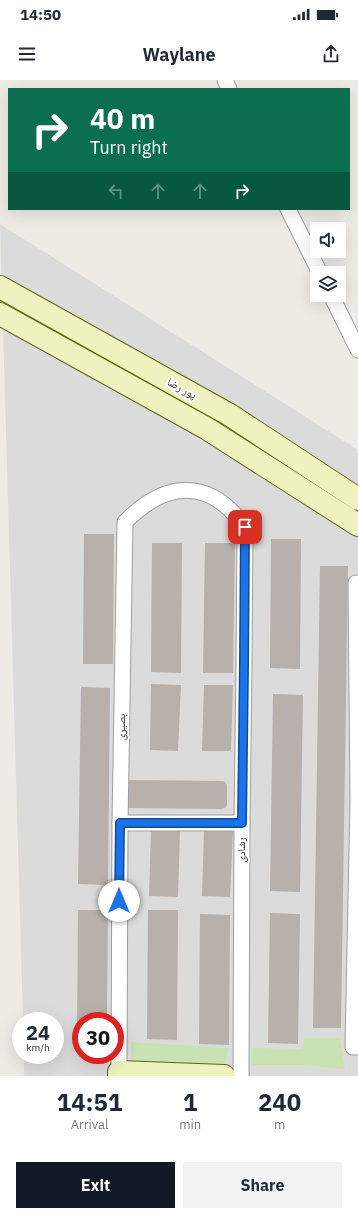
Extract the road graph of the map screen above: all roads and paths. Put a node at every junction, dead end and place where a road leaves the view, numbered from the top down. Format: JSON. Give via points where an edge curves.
{"nodes":[{"id":1,"x":288,"y":210,"type":"edge"},
{"id":2,"x":316,"y":266,"type":"edge"},
{"id":3,"x":0,"y":287,"type":"edge"},
{"id":4,"x":334,"y":302,"type":"edge"},
{"id":5,"x":0,"y":314,"type":"edge"},
{"id":6,"x":358,"y":350,"type":"edge"},
{"id":7,"x":358,"y":498,"type":"edge"},
{"id":8,"x":358,"y":525,"type":"edge"},
{"id":9,"x":245,"y":527,"type":"joint"},
{"id":10,"x":356,"y":583,"type":"dead end"},
{"id":11,"x":358,"y":801,"type":"edge"},
{"id":12,"x":120,"y":823,"type":"junction"},
{"id":13,"x":242,"y":823,"type":"junction"},
{"id":14,"x":358,"y":1047,"type":"edge"},
{"id":15,"x":119,"y":1074,"type":"edge"},
{"id":16,"x":224,"y":1076,"type":"edge"},
{"id":17,"x":241,"y":1076,"type":"edge"}],
"edges":[{"from":1,"to":2,"type":"street"},
{"from":3,"to":7,"type":"street","name":"پور رضا","via":[[230,415]]},
{"from":4,"to":6,"type":"street"},
{"from":5,"to":8,"type":"street","name":"پور رضا","via":[[206,428]]},
{"from":9,"to":12,"type":"street","name":"بصیری","via":[[223,503],[195,491],[180,490],[149,502],[125,522]]},
{"from":9,"to":13,"type":"street","name":"رشادی"},
{"from":10,"to":11,"type":"street"},
{"from":11,"to":14,"type":"street","via":[[353,1047]]},
{"from":12,"to":13,"type":"street"},
{"from":12,"to":15,"type":"street","name":"بصیری"},
{"from":13,"to":17,"type":"street","name":"رشادی"},
{"from":15,"to":16,"type":"street"}]}
